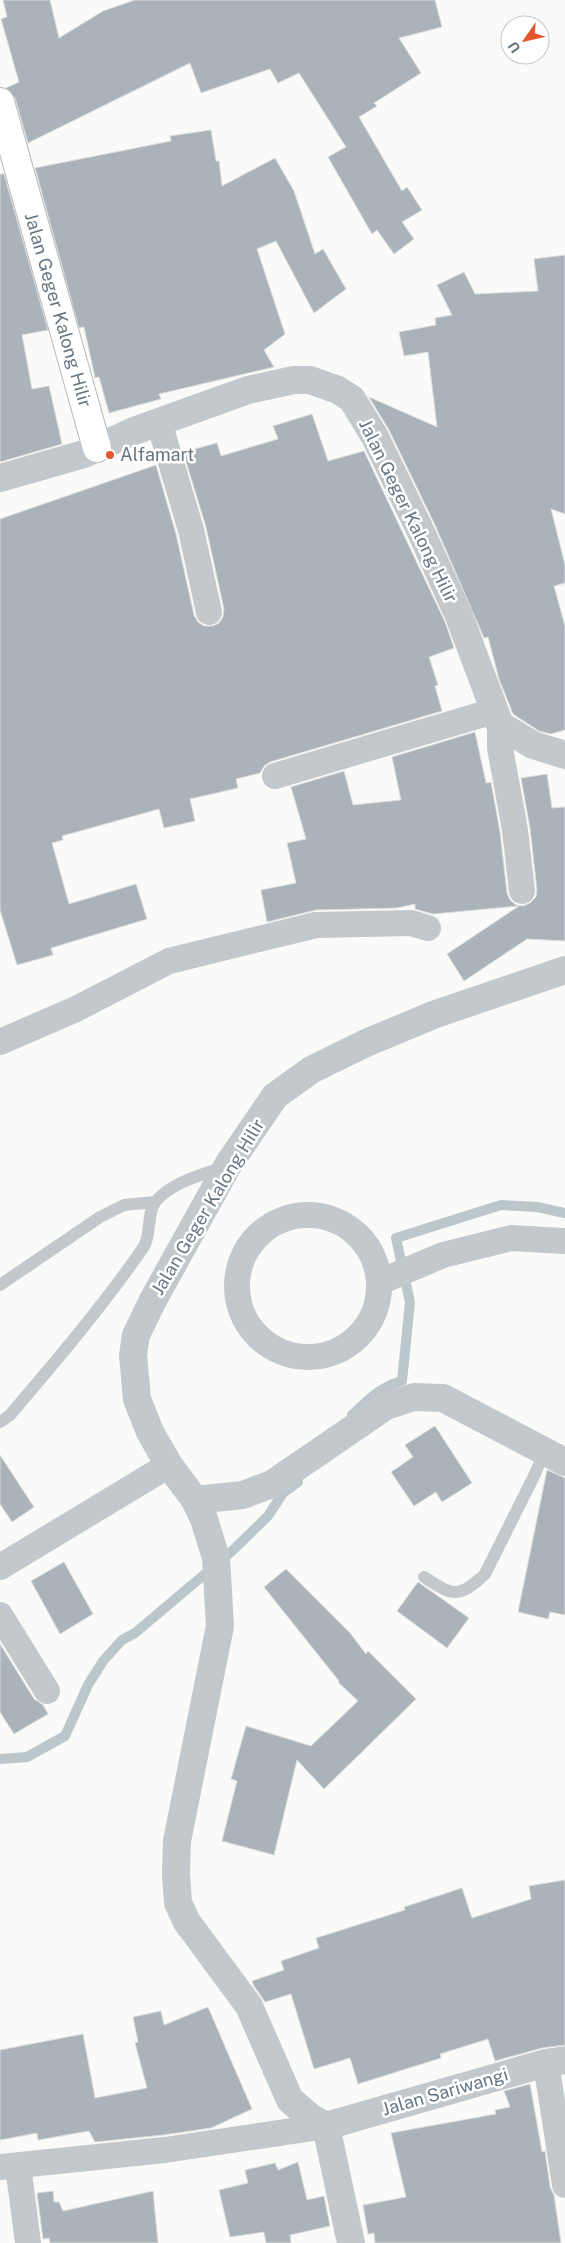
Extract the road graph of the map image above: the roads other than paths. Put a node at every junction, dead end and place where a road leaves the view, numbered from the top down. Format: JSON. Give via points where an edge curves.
{"nodes":[{"id":1,"x":0,"y":102,"type":"edge"},
{"id":2,"x":159,"y":422,"type":"junction"},
{"id":3,"x":97,"y":448,"type":"junction"},
{"id":4,"x":0,"y":478,"type":"edge"},
{"id":5,"x":208,"y":612,"type":"dead end"},
{"id":6,"x":497,"y":718,"type":"junction"},
{"id":7,"x":565,"y":755,"type":"edge"},
{"id":8,"x":275,"y":776,"type":"dead end"},
{"id":9,"x":522,"y":891,"type":"dead end"},
{"id":10,"x":428,"y":928,"type":"dead end"},
{"id":11,"x":565,"y":970,"type":"edge"},
{"id":12,"x":0,"y":1042,"type":"edge"},
{"id":13,"x":228,"y":1165,"type":"junction"},
{"id":14,"x":155,"y":1202,"type":"junction"},
{"id":15,"x":565,"y":1241,"type":"edge"},
{"id":16,"x":382,"y":1281,"type":"junction"},
{"id":17,"x":0,"y":1285,"type":"edge"},
{"id":18,"x":0,"y":1422,"type":"edge"},
{"id":19,"x":555,"y":1456,"type":"edge"},
{"id":20,"x":169,"y":1465,"type":"junction"},
{"id":21,"x":195,"y":1500,"type":"junction"},
{"id":22,"x":0,"y":1567,"type":"edge"},
{"id":23,"x":424,"y":1577,"type":"dead end"},
{"id":24,"x":0,"y":1614,"type":"edge"},
{"id":25,"x":48,"y":1691,"type":"dead end"},
{"id":26,"x":556,"y":2062,"type":"edge"},
{"id":27,"x":326,"y":2126,"type":"junction"},
{"id":28,"x":9,"y":2167,"type":"edge"},
{"id":29,"x":565,"y":2186,"type":"edge"},
{"id":30,"x":28,"y":2243,"type":"edge"},
{"id":31,"x":351,"y":2243,"type":"edge"}],
"edges":[{"from":1,"to":3,"type":"main road","name":"Jalan Geger Kalong Hilir"},
{"from":2,"to":3,"type":"street","name":"Jalan Geger Kalong Hilir"},
{"from":2,"to":5,"type":"street","via":[[192,530]]},
{"from":2,"to":6,"type":"street","name":"Jalan Geger Kalong Hilir","via":[[248,390],[294,380],[324,384],[352,399],[375,436],[425,540],[459,616]]},
{"from":3,"to":4,"type":"street"},
{"from":6,"to":7,"type":"street","via":[[533,745]]},
{"from":6,"to":8,"type":"street"},
{"from":6,"to":9,"type":"street"},
{"from":10,"to":12,"type":"street","via":[[411,923],[316,925],[169,961],[76,1009]]},
{"from":11,"to":13,"type":"street","name":"Jalan Geger Kalong Hilir","via":[[433,1014],[311,1070],[275,1096]]},
{"from":13,"to":14,"type":"lane","via":[[184,1182]]},
{"from":13,"to":20,"type":"street","name":"Jalan Geger Kalong Hilir","via":[[136,1335],[133,1355],[137,1399],[150,1432]]},
{"from":14,"to":17,"type":"lane","via":[[124,1205]]},
{"from":14,"to":18,"type":"lane","via":[[145,1246],[69,1346],[10,1415]]},
{"from":15,"to":16,"type":"street","via":[[511,1238],[443,1255]]},
{"from":16,"to":16,"type":"street","via":[[369,1323],[354,1340],[335,1352],[314,1357],[291,1355],[254,1332],[242,1313],[237,1291],[238,1268],[261,1231],[280,1219],[302,1214],[324,1216],[345,1225],[362,1239]]},
{"from":19,"to":21,"type":"street","via":[[443,1398],[414,1397],[386,1406],[272,1484],[243,1495]]},
{"from":19,"to":23,"type":"lane","via":[[535,1474],[485,1574],[474,1585],[450,1593]]},
{"from":20,"to":21,"type":"street","name":"Jalan Geger Kalong Hilir"},
{"from":20,"to":22,"type":"street"},
{"from":21,"to":27,"type":"street","name":"Jalan Geger Kalong Hilir","via":[[216,1558],[220,1626],[176,1841],[178,1902],[187,1922],[249,2006],[290,2100]]},
{"from":24,"to":25,"type":"street"},
{"from":26,"to":27,"type":"street","name":"Jalan Sariwangi"},
{"from":26,"to":29,"type":"street"},
{"from":27,"to":28,"type":"street","via":[[165,2150]]},
{"from":27,"to":31,"type":"street"},
{"from":28,"to":30,"type":"street"}]}
